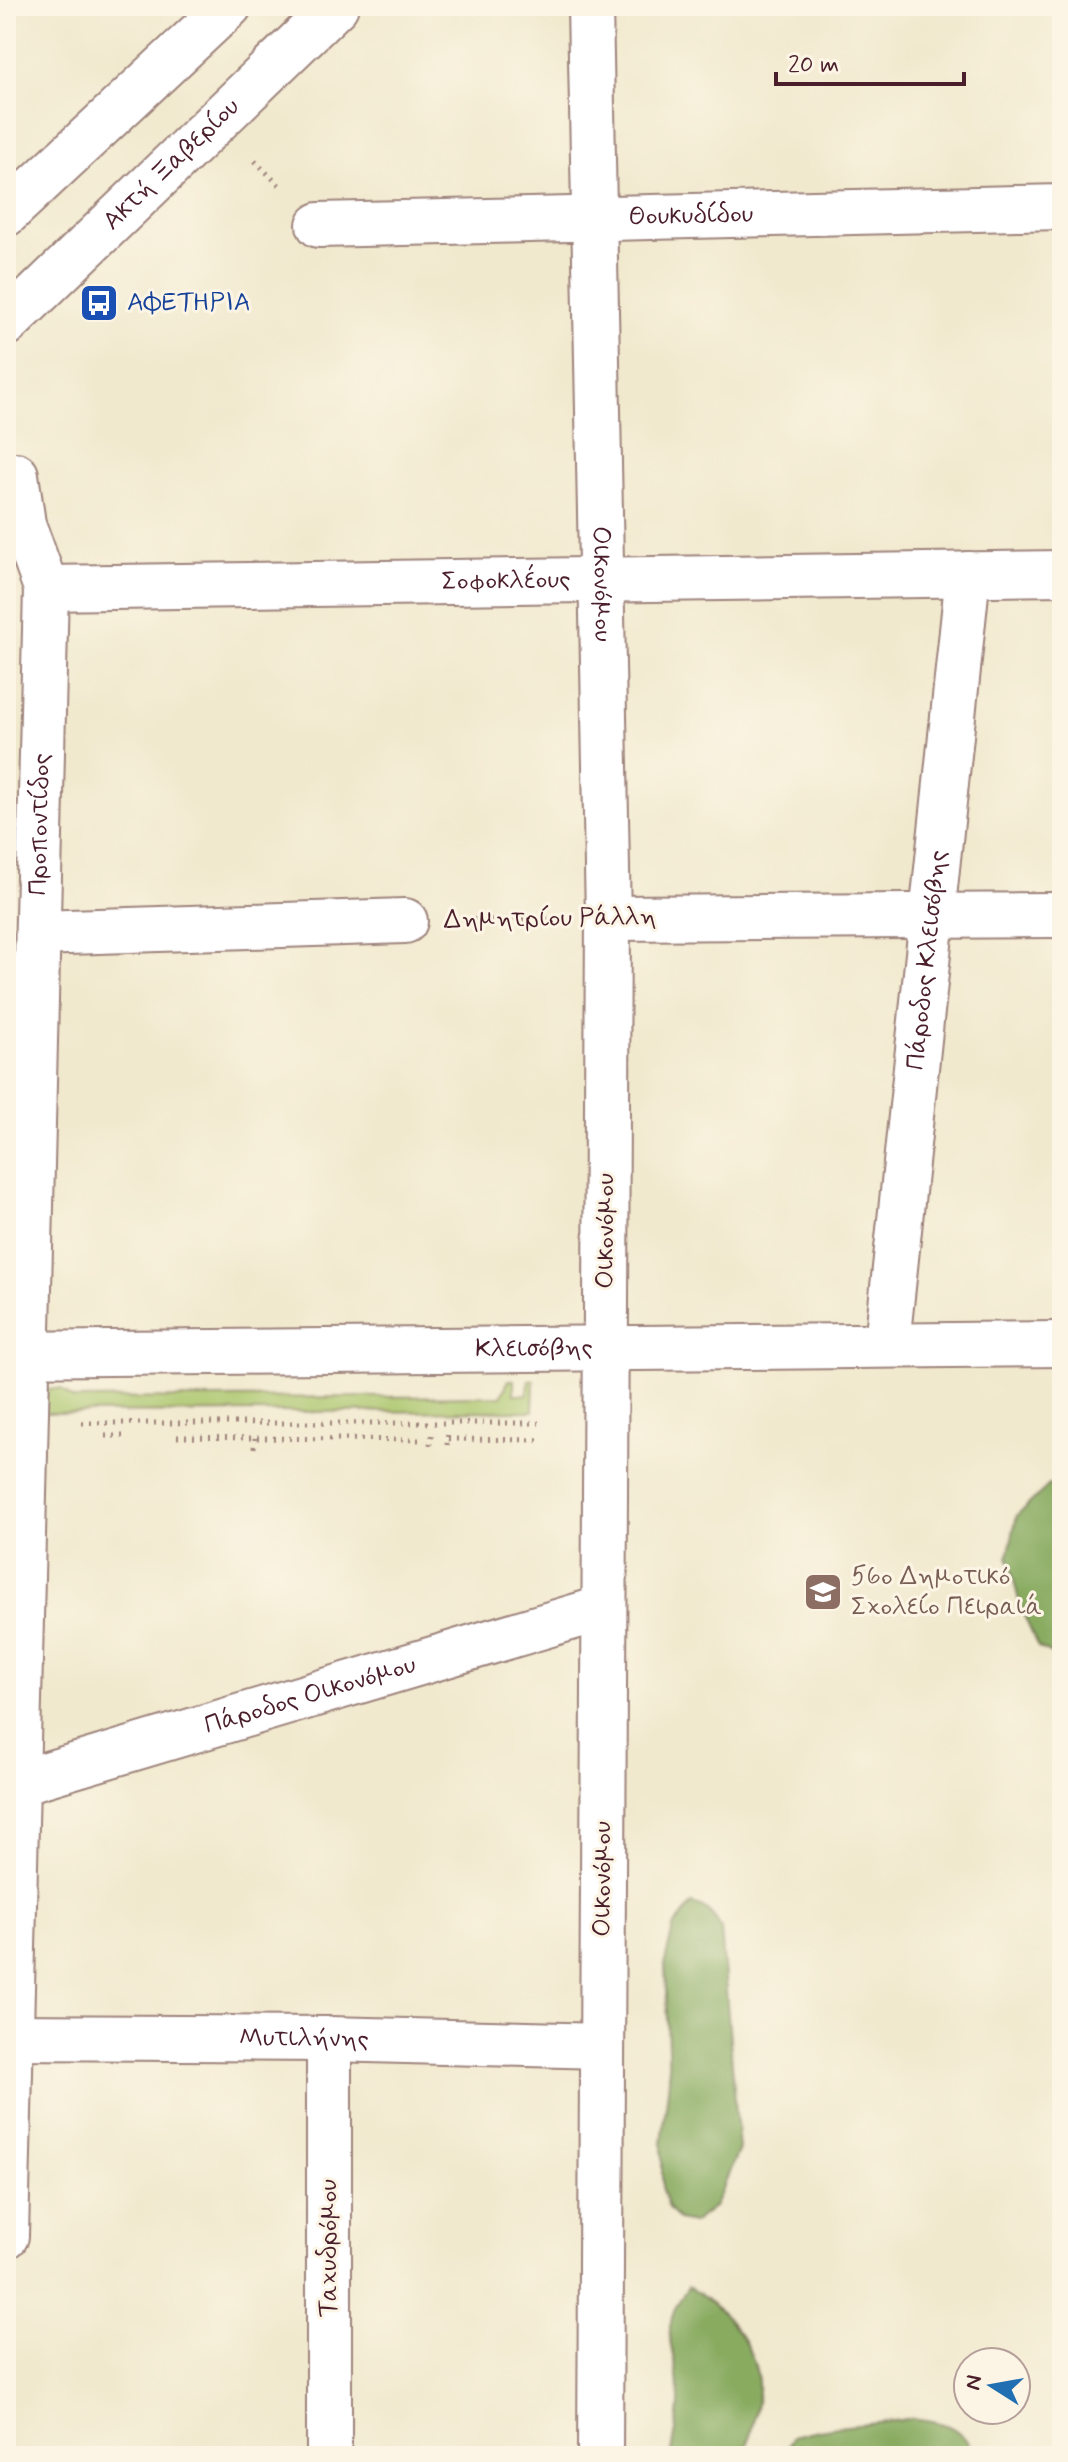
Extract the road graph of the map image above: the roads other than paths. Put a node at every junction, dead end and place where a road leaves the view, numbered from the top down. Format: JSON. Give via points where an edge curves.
{"nodes":[{"id":1,"x":229,"y":6,"type":"edge"},
{"id":2,"x":336,"y":6,"type":"edge"},
{"id":3,"x":590,"y":6,"type":"edge"},
{"id":4,"x":1062,"y":207,"type":"edge"},
{"id":5,"x":6,"y":214,"type":"edge"},
{"id":6,"x":595,"y":218,"type":"junction"},
{"id":7,"x":319,"y":225,"type":"road end"},
{"id":8,"x":6,"y":324,"type":"edge"},
{"id":9,"x":16,"y":475,"type":"dead end"},
{"id":10,"x":1062,"y":573,"type":"edge"},
{"id":11,"x":968,"y":574,"type":"junction"},
{"id":12,"x":602,"y":579,"type":"junction"},
{"id":13,"x":46,"y":588,"type":"junction"},
{"id":14,"x":1062,"y":915,"type":"edge"},
{"id":15,"x":933,"y":916,"type":"junction"},
{"id":16,"x":608,"y":918,"type":"junction"},
{"id":17,"x":405,"y":921,"type":"road end"},
{"id":18,"x":38,"y":933,"type":"junction"},
{"id":19,"x":887,"y":1344,"type":"junction"},
{"id":20,"x":1062,"y":1344,"type":"edge"},
{"id":21,"x":606,"y":1349,"type":"junction"},
{"id":22,"x":17,"y":1354,"type":"edge"},
{"id":23,"x":604,"y":1608,"type":"junction"},
{"id":24,"x":17,"y":1783,"type":"junction"},
{"id":25,"x":8,"y":2038,"type":"edge"},
{"id":26,"x":329,"y":2039,"type":"junction"},
{"id":27,"x":602,"y":2046,"type":"junction"},
{"id":28,"x":6,"y":2236,"type":"edge"},
{"id":29,"x":329,"y":2456,"type":"edge"},
{"id":30,"x":600,"y":2456,"type":"edge"}],
"edges":[{"from":1,"to":5,"type":"street"},
{"from":2,"to":8,"type":"street","name":"Ακτή Ξαβερίου"},
{"from":3,"to":6,"type":"street","name":"Οικονόμου"},
{"from":4,"to":6,"type":"street","name":"Θουκυδίδου"},
{"from":6,"to":7,"type":"street","name":"Θουκυδίδου"},
{"from":6,"to":12,"type":"street","name":"Οικονόμου"},
{"from":9,"to":13,"type":"street","name":"Προποντίδος","via":[[23,524]]},
{"from":10,"to":11,"type":"street","name":"Σοφοκλέους"},
{"from":11,"to":12,"type":"street","name":"Σοφοκλέους"},
{"from":11,"to":15,"type":"street","name":"Πάροδος Κλεισόβης"},
{"from":12,"to":13,"type":"street","name":"Σοφοκλέους"},
{"from":12,"to":16,"type":"street","name":"Οικονόμου"},
{"from":13,"to":18,"type":"street","name":"Προποντίδος"},
{"from":14,"to":15,"type":"street","name":"Δημητρίου Ράλλη"},
{"from":15,"to":16,"type":"street","name":"Δημητρίου Ράλλη"},
{"from":15,"to":19,"type":"street","name":"Πάροδος Κλεισόβης"},
{"from":16,"to":21,"type":"street","name":"Οικονόμου"},
{"from":17,"to":18,"type":"street","name":"Δημητρίου Ράλλη"},
{"from":18,"to":22,"type":"street","name":"Προποντίδος"},
{"from":19,"to":20,"type":"street","name":"Κλεισόβης"},
{"from":19,"to":21,"type":"street","name":"Κλεισόβης"},
{"from":21,"to":22,"type":"street","name":"Κλεισόβης"},
{"from":21,"to":23,"type":"street","name":"Οικονόμου"},
{"from":22,"to":24,"type":"street","name":"Προποντίδος"},
{"from":23,"to":24,"type":"street","name":"Πάροδος Οικονόμου"},
{"from":23,"to":27,"type":"street","name":"Οικονόμου"},
{"from":24,"to":25,"type":"street","name":"Προποντίδος"},
{"from":25,"to":26,"type":"street","name":"Μυτιλήνης"},
{"from":25,"to":28,"type":"street","name":"Προποντίδος"},
{"from":26,"to":27,"type":"street","name":"Μυτιλήνης"},
{"from":26,"to":29,"type":"street","name":"Ταχυδρόμου"},
{"from":27,"to":30,"type":"street","name":"Οικονόμου"}]}
